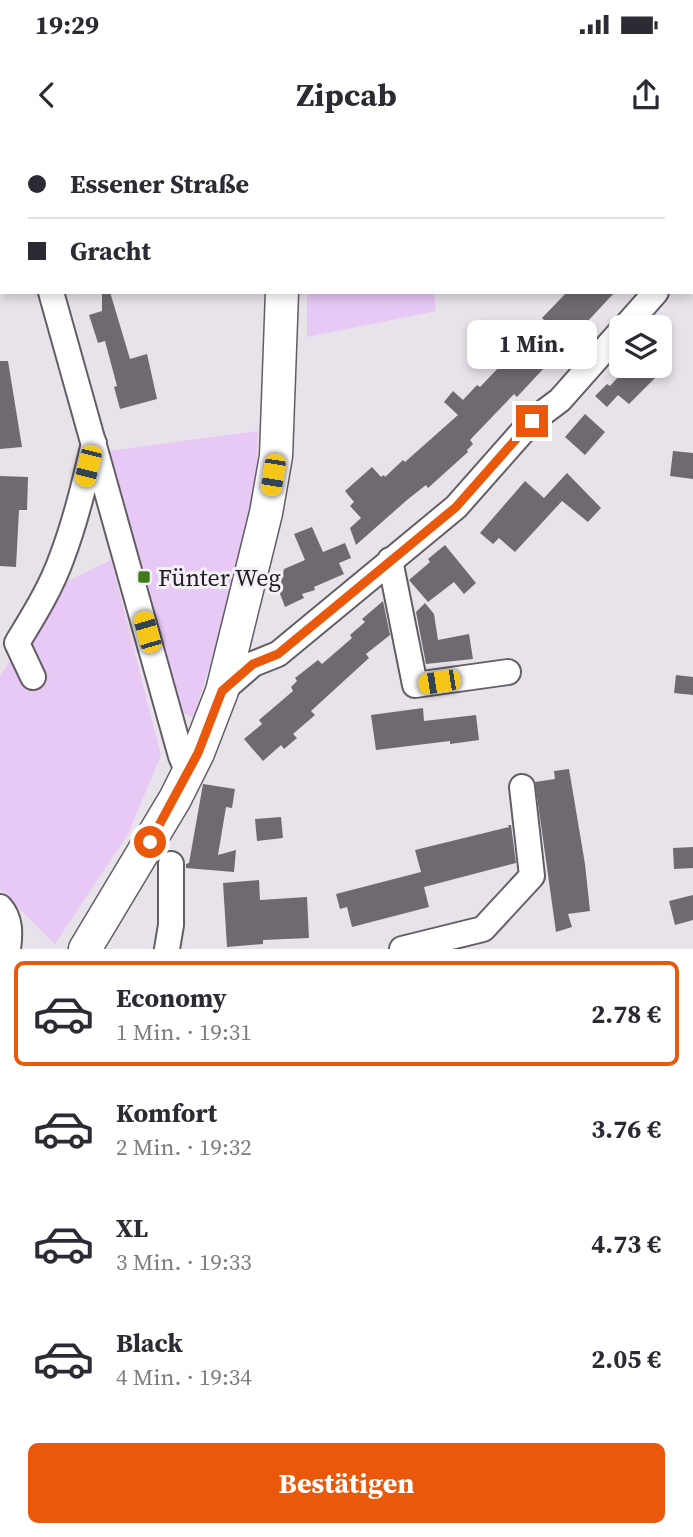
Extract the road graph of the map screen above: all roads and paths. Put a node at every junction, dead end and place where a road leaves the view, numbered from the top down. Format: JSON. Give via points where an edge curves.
{"nodes":[{"id":1,"x":52,"y":294,"type":"edge"},
{"id":2,"x":282,"y":294,"type":"edge"},
{"id":3,"x":654,"y":294,"type":"edge"},
{"id":4,"x":636,"y":315,"type":"edge"},
{"id":5,"x":609,"y":345,"type":"edge"},
{"id":6,"x":94,"y":442,"type":"junction"},
{"id":7,"x":390,"y":560,"type":"junction"},
{"id":8,"x":508,"y":672,"type":"dead end"},
{"id":9,"x":33,"y":677,"type":"dead end"},
{"id":10,"x":222,"y":691,"type":"junction"},
{"id":11,"x":188,"y":773,"type":"junction"},
{"id":12,"x":522,"y":787,"type":"dead end"},
{"id":13,"x":171,"y":864,"type":"dead end"},
{"id":14,"x":0,"y":907,"type":"edge"},
{"id":15,"x":9,"y":939,"type":"edge"},
{"id":16,"x":85,"y":949,"type":"edge"},
{"id":17,"x":167,"y":949,"type":"edge"},
{"id":18,"x":402,"y":949,"type":"edge"}],
"edges":[{"from":1,"to":6,"type":"street"},
{"from":2,"to":10,"type":"main road","via":[[276,456]]},
{"from":3,"to":4,"type":"street"},
{"from":5,"to":7,"type":"street","via":[[560,400],[532,421],[456,507]]},
{"from":6,"to":9,"type":"street","via":[[62,558],[17,643]]},
{"from":6,"to":11,"type":"street"},
{"from":7,"to":8,"type":"street","via":[[415,685]]},
{"from":7,"to":10,"type":"street","via":[[278,654],[253,664]]},
{"from":10,"to":11,"type":"main road"},
{"from":11,"to":16,"type":"main road"},
{"from":12,"to":18,"type":"street","via":[[532,876],[483,929]]},
{"from":13,"to":17,"type":"street"},
{"from":14,"to":15,"type":"street"}]}
